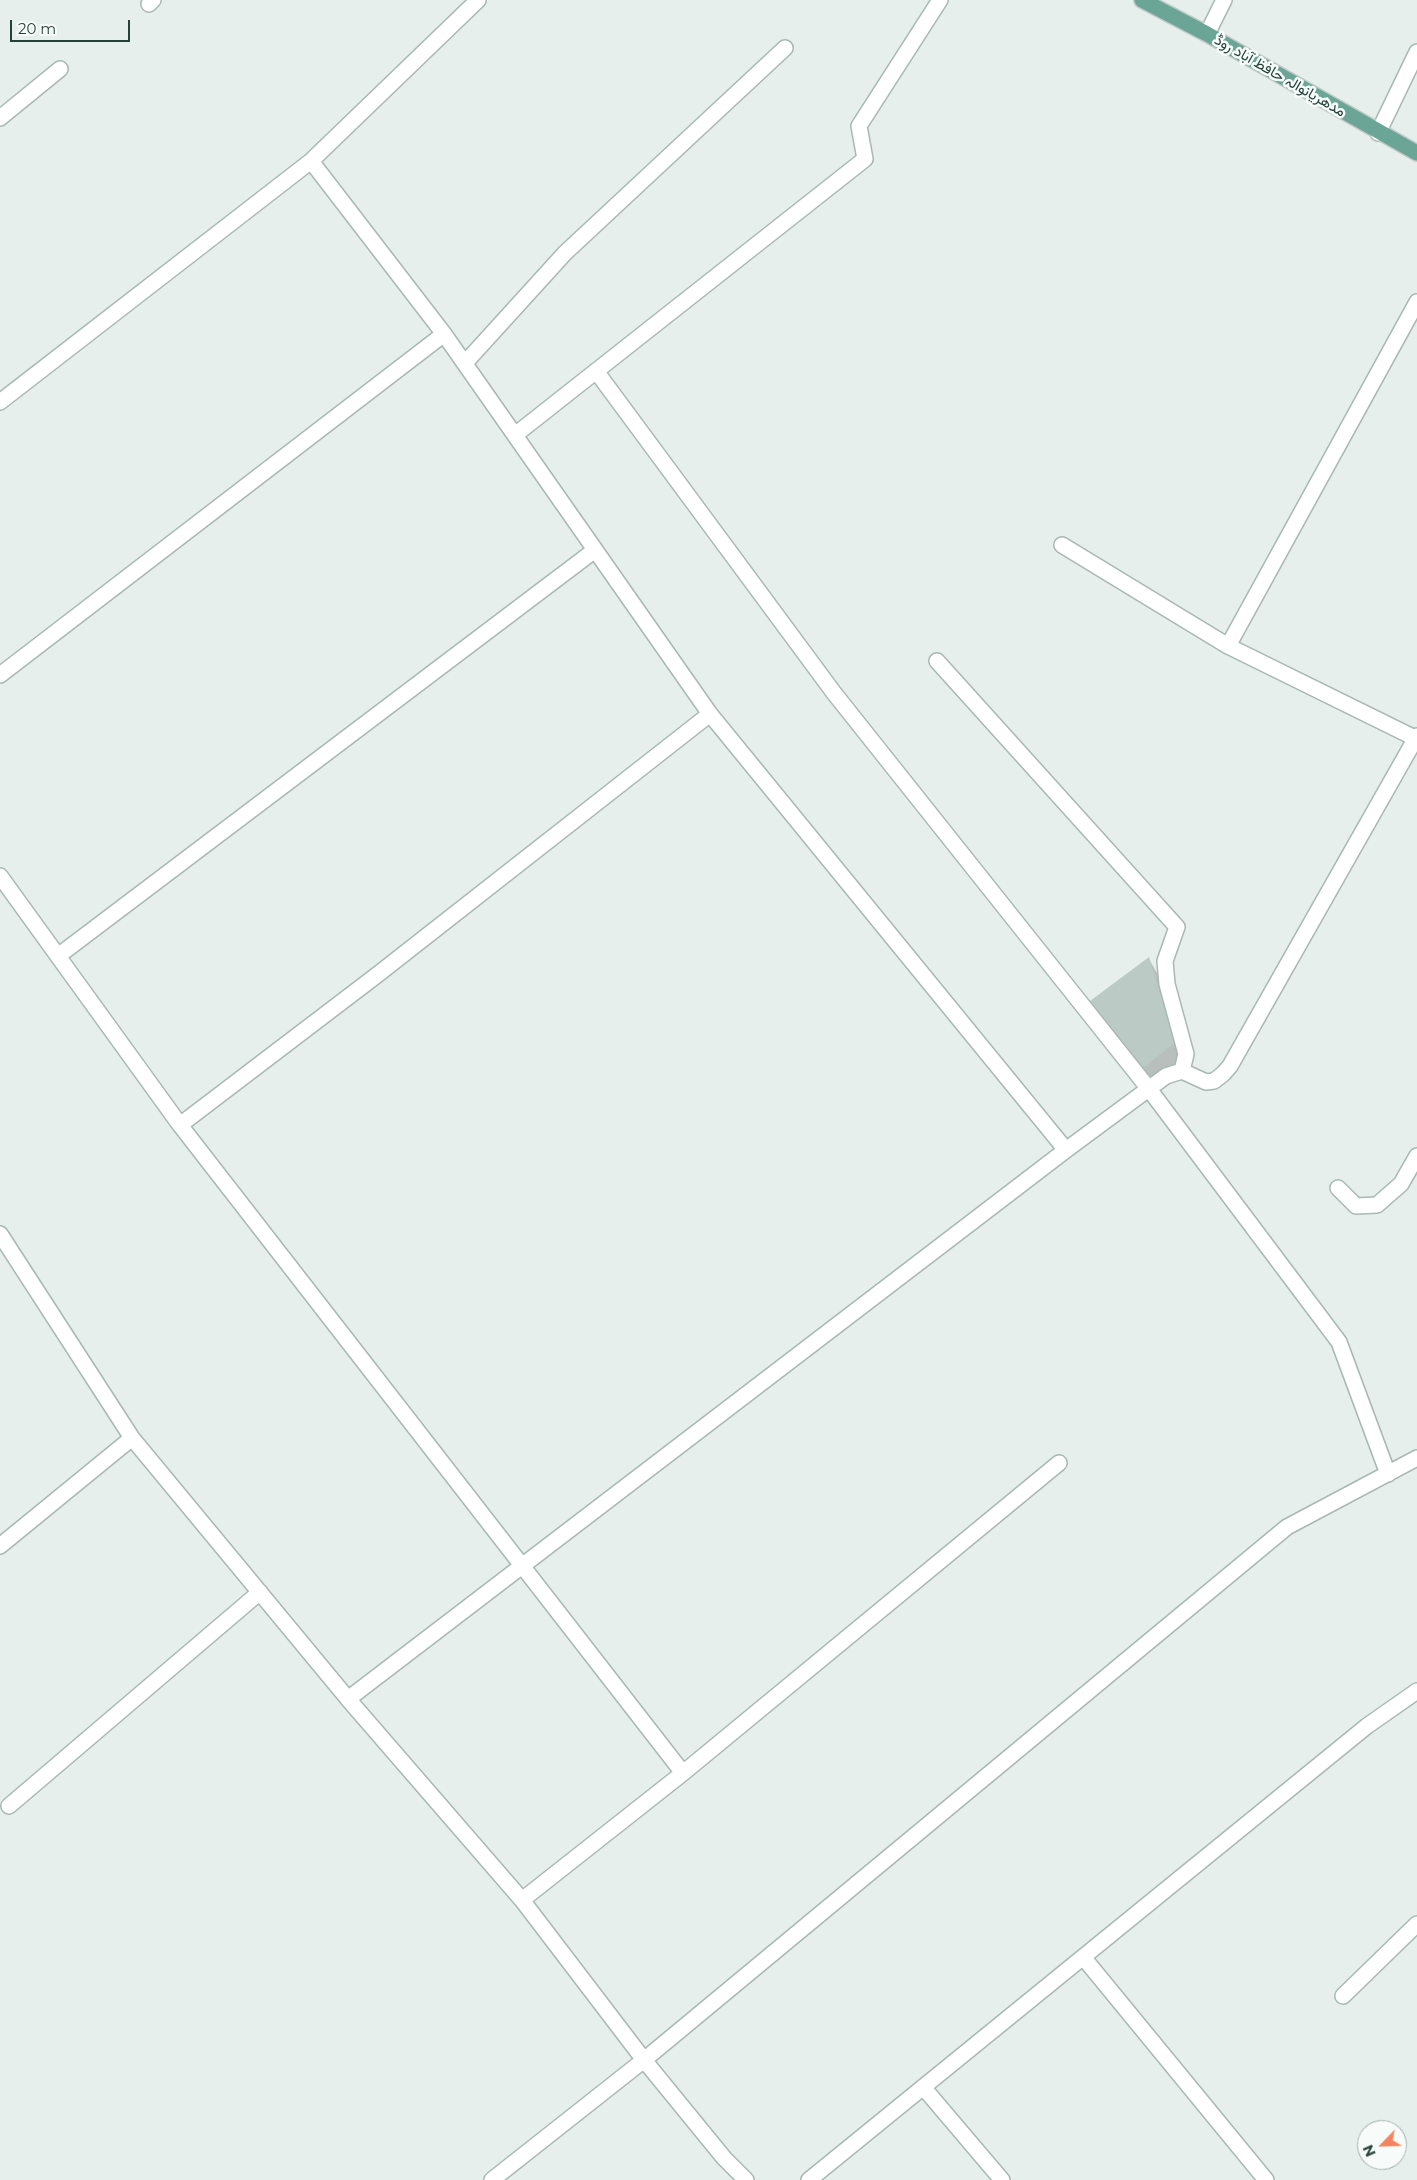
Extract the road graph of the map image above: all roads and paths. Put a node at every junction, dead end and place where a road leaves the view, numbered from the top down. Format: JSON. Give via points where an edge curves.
{"nodes":[{"id":1,"x":478,"y":0,"type":"edge"},
{"id":2,"x":940,"y":0,"type":"edge"},
{"id":3,"x":1142,"y":0,"type":"edge"},
{"id":4,"x":1224,"y":0,"type":"edge"},
{"id":5,"x":1207,"y":34,"type":"junction"},
{"id":6,"x":785,"y":48,"type":"dead end"},
{"id":7,"x":1417,"y":52,"type":"edge"},
{"id":8,"x":60,"y":69,"type":"dead end"},
{"id":9,"x":0,"y":118,"type":"edge"},
{"id":10,"x":1378,"y":132,"type":"junction"},
{"id":11,"x":1417,"y":153,"type":"edge"},
{"id":12,"x":311,"y":161,"type":"junction"},
{"id":13,"x":1417,"y":302,"type":"edge"},
{"id":14,"x":444,"y":334,"type":"junction"},
{"id":15,"x":465,"y":363,"type":"junction"},
{"id":16,"x":596,"y":371,"type":"junction"},
{"id":17,"x":0,"y":402,"type":"edge"},
{"id":18,"x":515,"y":435,"type":"junction"},
{"id":19,"x":1062,"y":545,"type":"dead end"},
{"id":20,"x":595,"y":550,"type":"junction"},
{"id":21,"x":1228,"y":646,"type":"junction"},
{"id":22,"x":937,"y":661,"type":"dead end"},
{"id":23,"x":0,"y":676,"type":"edge"},
{"id":24,"x":710,"y":714,"type":"junction"},
{"id":25,"x":1416,"y":738,"type":"edge"},
{"id":26,"x":0,"y":876,"type":"edge"},
{"id":27,"x":58,"y":956,"type":"junction"},
{"id":28,"x":1182,"y":1071,"type":"junction"},
{"id":29,"x":1149,"y":1089,"type":"junction"},
{"id":30,"x":180,"y":1126,"type":"junction"},
{"id":31,"x":1066,"y":1150,"type":"junction"},
{"id":32,"x":1417,"y":1156,"type":"edge"},
{"id":33,"x":1338,"y":1188,"type":"dead end"},
{"id":34,"x":0,"y":1234,"type":"edge"},
{"id":35,"x":132,"y":1438,"type":"junction"},
{"id":36,"x":1417,"y":1458,"type":"edge"},
{"id":37,"x":1058,"y":1463,"type":"dead end"},
{"id":38,"x":1388,"y":1474,"type":"junction"},
{"id":39,"x":0,"y":1546,"type":"edge"},
{"id":40,"x":522,"y":1566,"type":"junction"},
{"id":41,"x":260,"y":1592,"type":"junction"},
{"id":42,"x":1417,"y":1691,"type":"edge"},
{"id":43,"x":348,"y":1699,"type":"junction"},
{"id":44,"x":683,"y":1773,"type":"junction"},
{"id":45,"x":9,"y":1806,"type":"dead end"},
{"id":46,"x":522,"y":1900,"type":"junction"},
{"id":47,"x":1417,"y":1924,"type":"edge"},
{"id":48,"x":1083,"y":1957,"type":"junction"},
{"id":49,"x":1343,"y":1996,"type":"dead end"},
{"id":50,"x":644,"y":2060,"type":"junction"},
{"id":51,"x":923,"y":2088,"type":"junction"},
{"id":52,"x":492,"y":2180,"type":"edge"},
{"id":53,"x":746,"y":2180,"type":"edge"},
{"id":54,"x":809,"y":2180,"type":"edge"},
{"id":55,"x":1002,"y":2180,"type":"edge"},
{"id":56,"x":1266,"y":2180,"type":"edge"}],
"edges":[{"from":1,"to":12,"type":"street"},
{"from":2,"to":16,"type":"street","via":[[859,126],[865,159]]},
{"from":3,"to":5,"type":"main road","name":"مدھریانوالہ حافظ آباد روڈ"},
{"from":4,"to":5,"type":"street"},
{"from":5,"to":10,"type":"main road","name":"مدھریانوالہ حافظ آباد روڈ"},
{"from":6,"to":15,"type":"street","via":[[565,253]]},
{"from":7,"to":10,"type":"street"},
{"from":8,"to":9,"type":"street"},
{"from":10,"to":11,"type":"main road","name":"مدھریانوالہ حافظ آباد روڈ"},
{"from":12,"to":14,"type":"street"},
{"from":12,"to":17,"type":"street"},
{"from":13,"to":21,"type":"street"},
{"from":14,"to":15,"type":"street"},
{"from":14,"to":23,"type":"street"},
{"from":15,"to":18,"type":"street"},
{"from":16,"to":18,"type":"street"},
{"from":16,"to":29,"type":"street","via":[[834,693]]},
{"from":18,"to":20,"type":"street"},
{"from":19,"to":21,"type":"street"},
{"from":20,"to":24,"type":"street"},
{"from":20,"to":27,"type":"street"},
{"from":21,"to":25,"type":"street"},
{"from":22,"to":28,"type":"street","via":[[1177,927],[1165,962],[1166,984],[1186,1054]]},
{"from":24,"to":30,"type":"street"},
{"from":24,"to":31,"type":"street"},
{"from":25,"to":28,"type":"street","via":[[1230,1066],[1214,1081],[1206,1082]]},
{"from":26,"to":27,"type":"street"},
{"from":27,"to":30,"type":"street"},
{"from":28,"to":29,"type":"street","via":[[1166,1076]]},
{"from":29,"to":31,"type":"street"},
{"from":29,"to":38,"type":"street","via":[[1339,1342]]},
{"from":30,"to":40,"type":"street"},
{"from":31,"to":40,"type":"street"},
{"from":32,"to":33,"type":"street","via":[[1401,1184],[1376,1205],[1356,1206]]},
{"from":34,"to":35,"type":"street"},
{"from":35,"to":39,"type":"street"},
{"from":35,"to":41,"type":"street"},
{"from":36,"to":38,"type":"street"},
{"from":37,"to":44,"type":"street"},
{"from":38,"to":50,"type":"street","via":[[1287,1527]]},
{"from":40,"to":43,"type":"street"},
{"from":40,"to":44,"type":"street"},
{"from":41,"to":43,"type":"street"},
{"from":41,"to":45,"type":"street"},
{"from":42,"to":48,"type":"street","via":[[1367,1726]]},
{"from":43,"to":46,"type":"street"},
{"from":44,"to":46,"type":"street"},
{"from":46,"to":50,"type":"street"},
{"from":47,"to":49,"type":"street"},
{"from":48,"to":51,"type":"street"},
{"from":48,"to":56,"type":"street"},
{"from":50,"to":52,"type":"street"},
{"from":50,"to":53,"type":"street","via":[[724,2158]]},
{"from":51,"to":54,"type":"street"},
{"from":51,"to":55,"type":"street"}]}
